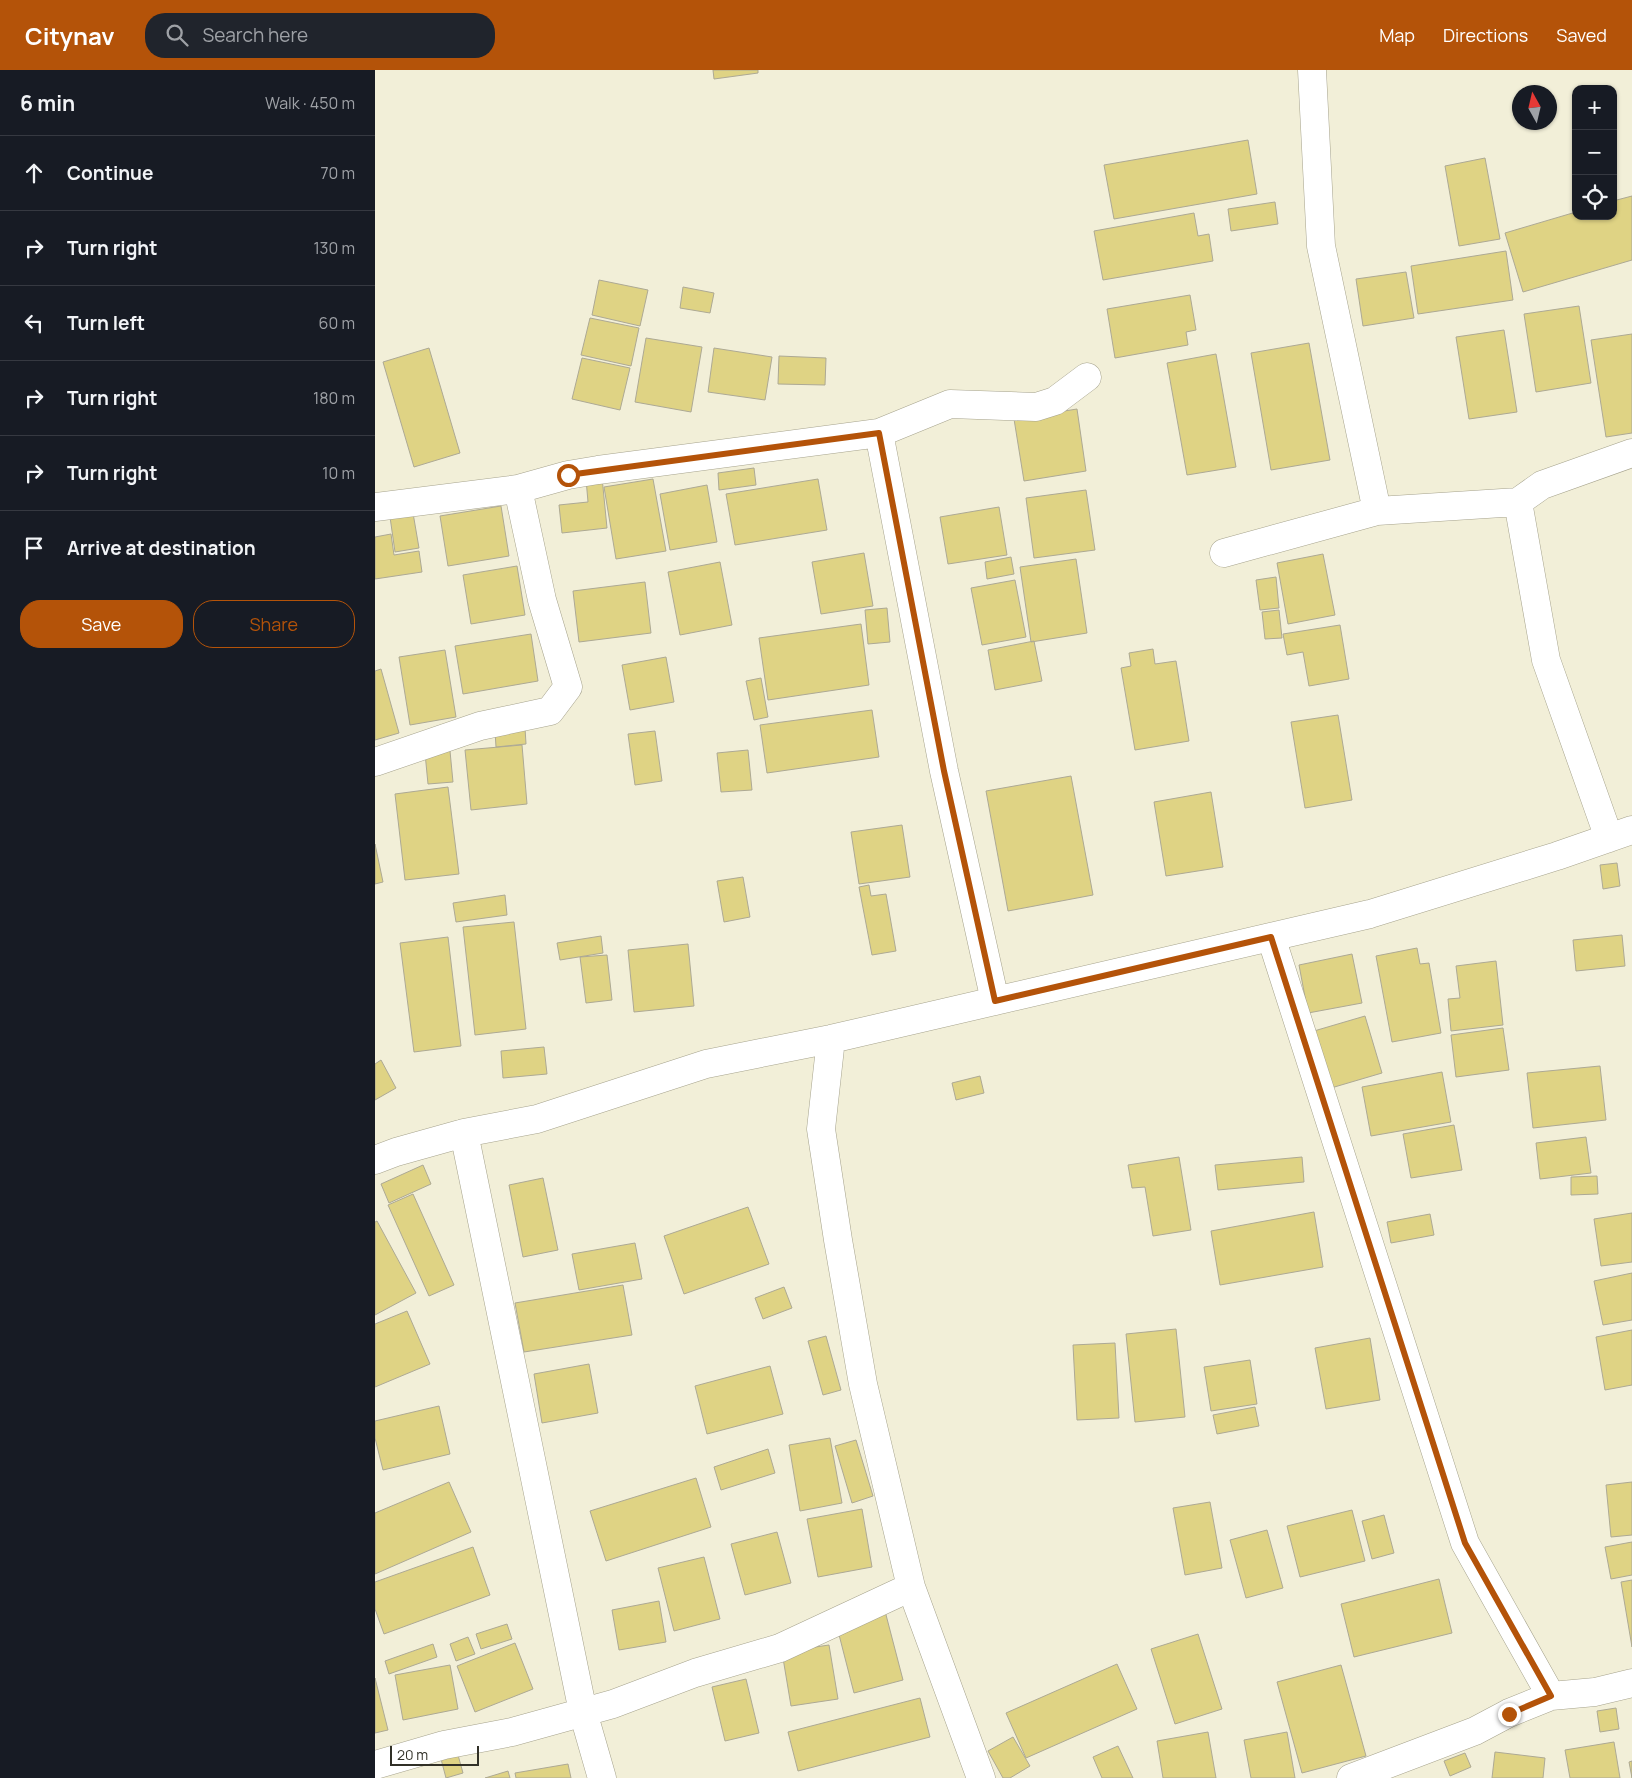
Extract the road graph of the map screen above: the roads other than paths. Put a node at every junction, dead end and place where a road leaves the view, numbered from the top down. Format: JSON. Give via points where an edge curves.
{"nodes":[{"id":1,"x":1312,"y":70,"type":"edge"},
{"id":2,"x":1087,"y":377,"type":"dead end"},
{"id":3,"x":879,"y":433,"type":"junction"},
{"id":4,"x":1632,"y":453,"type":"edge"},
{"id":5,"x":518,"y":489,"type":"junction"},
{"id":6,"x":1518,"y":502,"type":"junction"},
{"id":7,"x":375,"y":507,"type":"edge"},
{"id":8,"x":1377,"y":511,"type":"junction"},
{"id":9,"x":1224,"y":553,"type":"dead end"},
{"id":10,"x":375,"y":762,"type":"edge"},
{"id":11,"x":1621,"y":834,"type":"edge"},
{"id":12,"x":1271,"y":937,"type":"junction"},
{"id":13,"x":995,"y":1001,"type":"junction"},
{"id":14,"x":831,"y":1039,"type":"junction"},
{"id":15,"x":464,"y":1133,"type":"junction"},
{"id":16,"x":375,"y":1160,"type":"edge"},
{"id":17,"x":911,"y":1587,"type":"junction"},
{"id":18,"x":1632,"y":1683,"type":"edge"},
{"id":19,"x":1551,"y":1696,"type":"junction"},
{"id":20,"x":583,"y":1712,"type":"junction"},
{"id":21,"x":375,"y":1766,"type":"edge"},
{"id":22,"x":602,"y":1778,"type":"edge"},
{"id":23,"x":981,"y":1778,"type":"edge"},
{"id":24,"x":1351,"y":1778,"type":"edge"}],
"edges":[{"from":1,"to":8,"type":"street","via":[[1321,246]]},
{"from":2,"to":3,"type":"street","via":[[1055,401],[1036,407],[950,404]]},
{"from":3,"to":5,"type":"street","via":[[597,470]]},
{"from":3,"to":13,"type":"street","via":[[944,771]]},
{"from":4,"to":6,"type":"street","via":[[1542,485]]},
{"from":5,"to":7,"type":"street"},
{"from":5,"to":10,"type":"street","via":[[541,600],[568,687],[550,711],[481,726]]},
{"from":6,"to":8,"type":"street"},
{"from":6,"to":11,"type":"street","via":[[1546,660]]},
{"from":8,"to":9,"type":"street"},
{"from":11,"to":12,"type":"street","via":[[1370,914]]},
{"from":12,"to":13,"type":"street"},
{"from":12,"to":19,"type":"street","via":[[1465,1543]]},
{"from":13,"to":14,"type":"street"},
{"from":14,"to":15,"type":"street","via":[[706,1064],[537,1119]]},
{"from":14,"to":17,"type":"street","via":[[821,1129],[863,1384]]},
{"from":15,"to":16,"type":"street"},
{"from":15,"to":20,"type":"street"},
{"from":17,"to":20,"type":"street","via":[[780,1648]]},
{"from":17,"to":23,"type":"street"},
{"from":18,"to":19,"type":"street","via":[[1595,1692]]},
{"from":19,"to":24,"type":"street","via":[[1475,1731]]},
{"from":20,"to":21,"type":"street","via":[[512,1732],[444,1745]]},
{"from":20,"to":22,"type":"street"}]}
